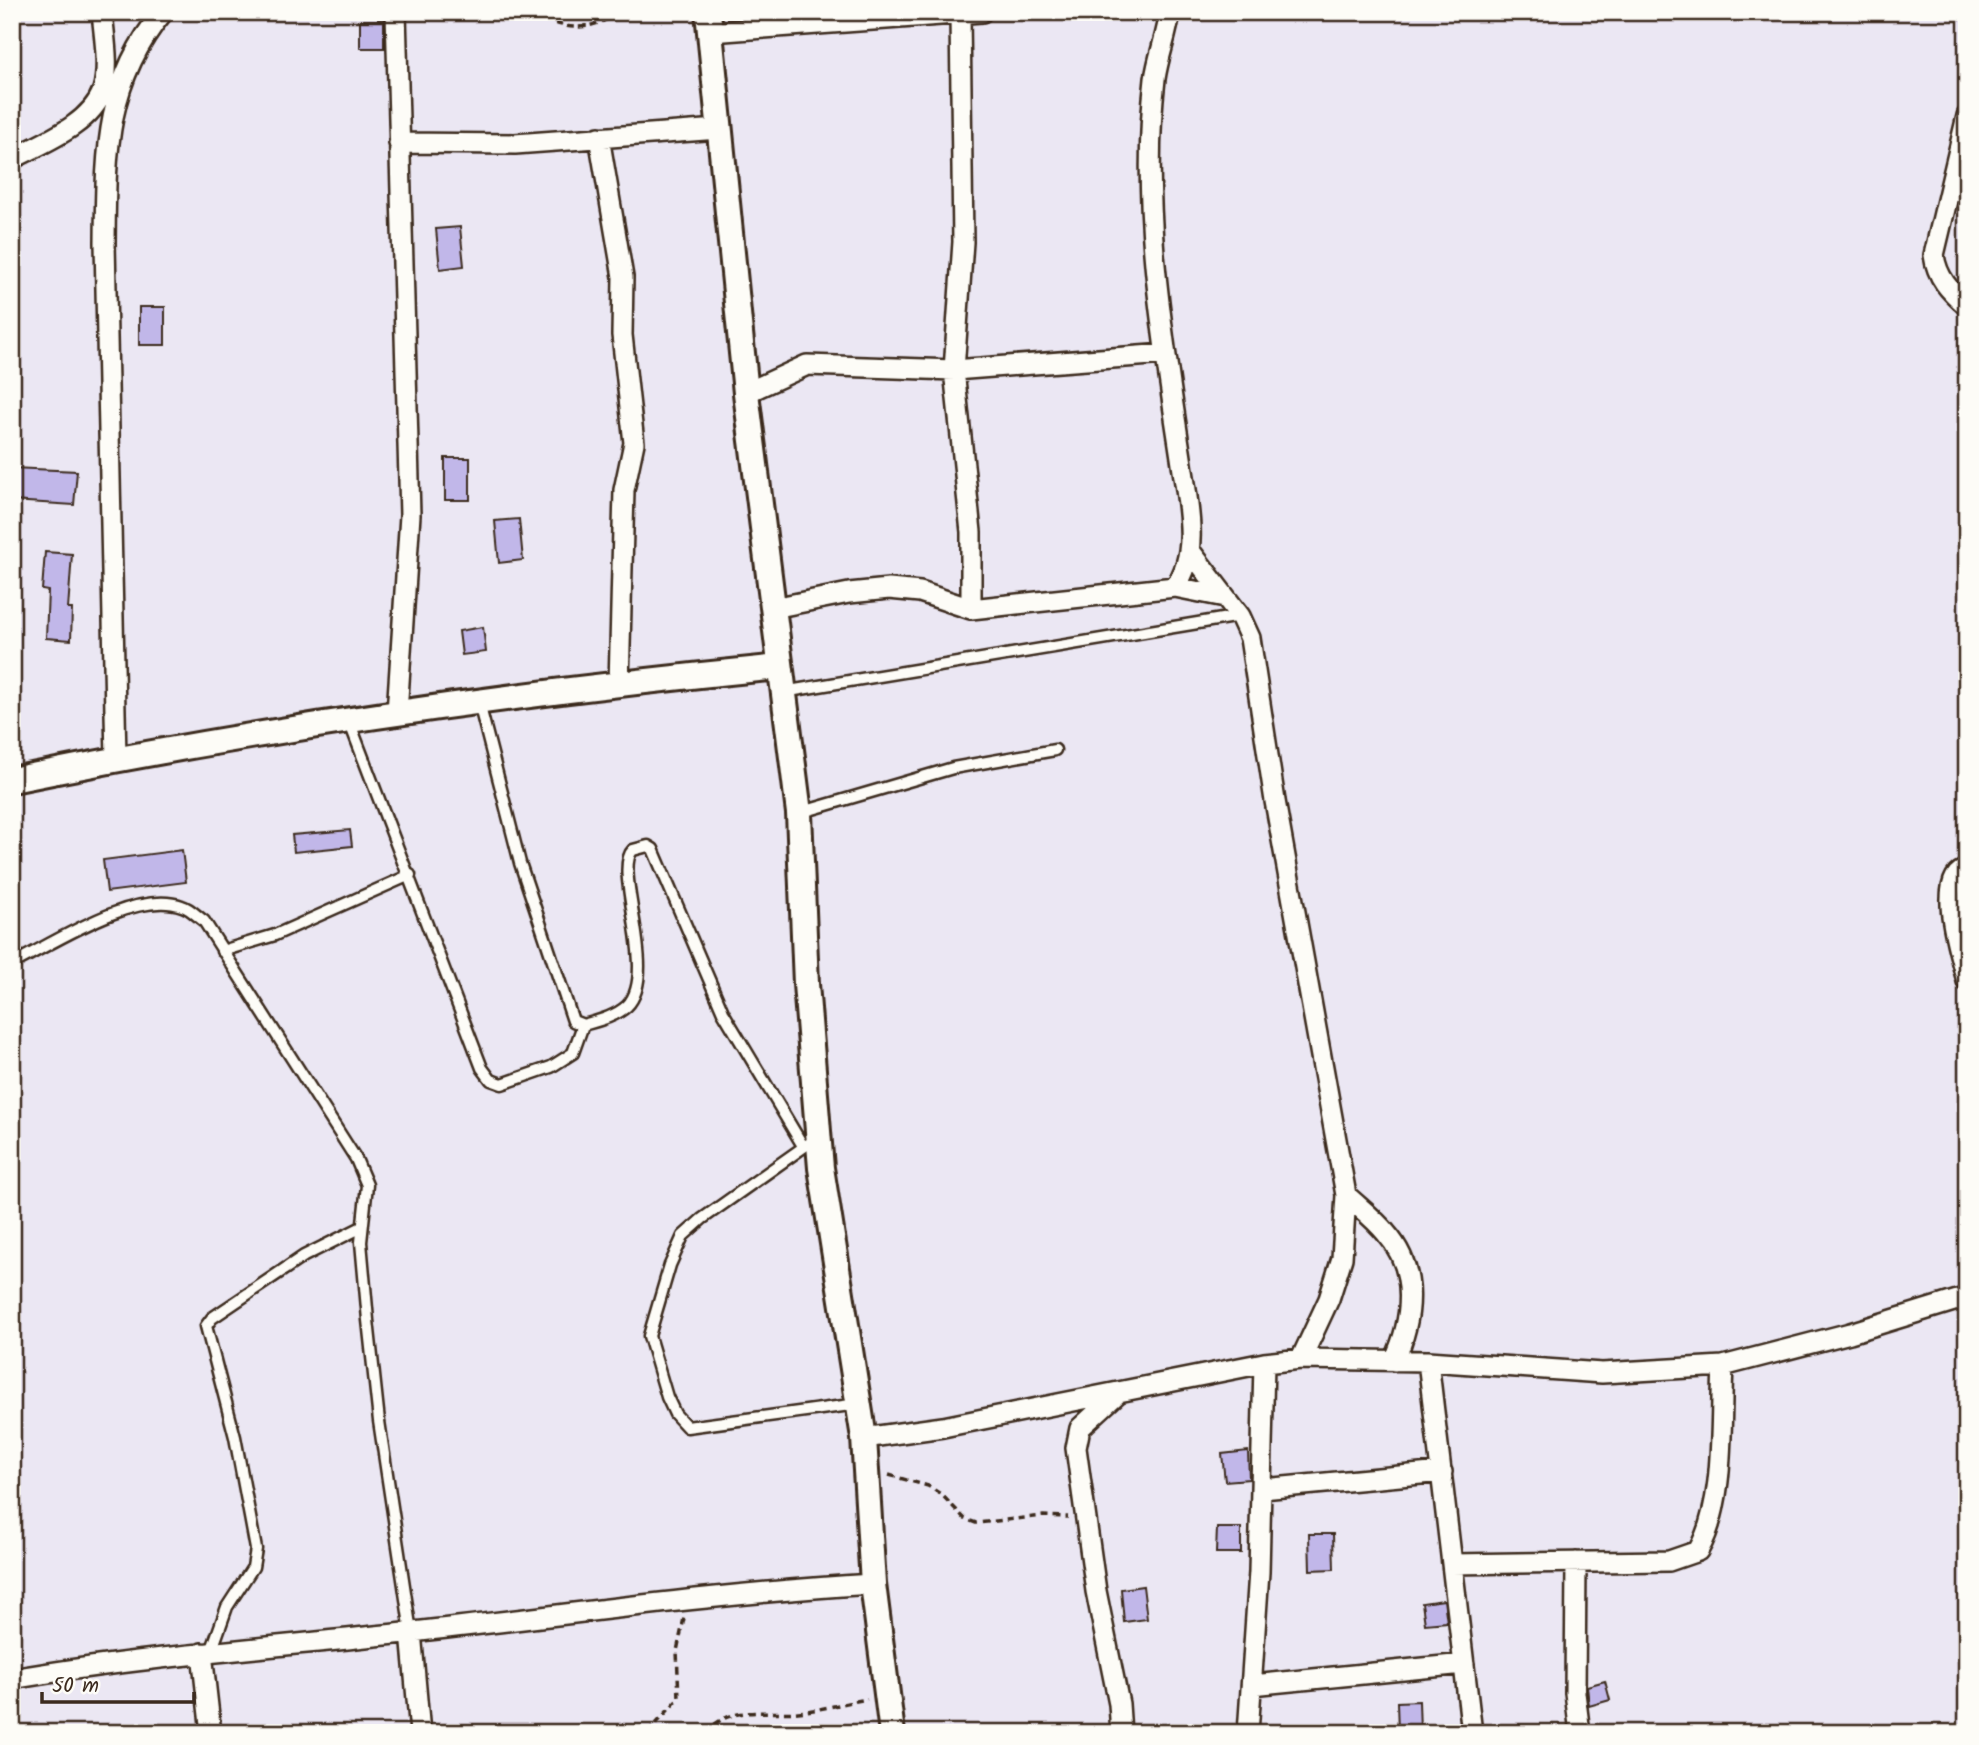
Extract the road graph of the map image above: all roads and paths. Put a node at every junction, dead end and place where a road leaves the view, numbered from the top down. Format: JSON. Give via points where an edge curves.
{"nodes":[{"id":1,"x":102,"y":12,"type":"edge"},
{"id":2,"x":163,"y":12,"type":"edge"},
{"id":3,"x":396,"y":12,"type":"edge"},
{"id":4,"x":534,"y":12,"type":"edge"},
{"id":5,"x":585,"y":12,"type":"edge"},
{"id":6,"x":621,"y":12,"type":"edge"},
{"id":7,"x":982,"y":12,"type":"edge"},
{"id":8,"x":1170,"y":12,"type":"edge"},
{"id":9,"x":960,"y":16,"type":"junction"},
{"id":10,"x":710,"y":22,"type":"edge"},
{"id":11,"x":585,"y":28,"type":"junction"},
{"id":12,"x":1967,"y":116,"type":"edge"},
{"id":13,"x":719,"y":128,"type":"junction"},
{"id":14,"x":599,"y":138,"type":"junction"},
{"id":15,"x":399,"y":143,"type":"junction"},
{"id":16,"x":12,"y":159,"type":"edge"},
{"id":17,"x":1967,"y":306,"type":"edge"},
{"id":18,"x":1165,"y":354,"type":"junction"},
{"id":19,"x":954,"y":370,"type":"junction"},
{"id":20,"x":746,"y":393,"type":"junction"},
{"id":21,"x":1191,"y":552,"type":"junction"},
{"id":22,"x":1175,"y":587,"type":"junction"},
{"id":23,"x":1225,"y":597,"type":"junction"},
{"id":24,"x":772,"y":608,"type":"junction"},
{"id":25,"x":971,"y":609,"type":"junction"},
{"id":26,"x":1240,"y":617,"type":"junction"},
{"id":27,"x":780,"y":667,"type":"junction"},
{"id":28,"x":618,"y":685,"type":"junction"},
{"id":29,"x":782,"y":692,"type":"junction"},
{"id":30,"x":479,"y":701,"type":"junction"},
{"id":31,"x":397,"y":713,"type":"junction"},
{"id":32,"x":349,"y":721,"type":"junction"},
{"id":33,"x":1055,"y":750,"type":"dead end"},
{"id":34,"x":116,"y":759,"type":"junction"},
{"id":35,"x":12,"y":780,"type":"edge"},
{"id":36,"x":799,"y":813,"type":"junction"},
{"id":37,"x":1967,"y":869,"type":"edge"},
{"id":38,"x":410,"y":874,"type":"junction"},
{"id":39,"x":222,"y":951,"type":"junction"},
{"id":40,"x":12,"y":964,"type":"edge"},
{"id":41,"x":1967,"y":981,"type":"edge"},
{"id":42,"x":583,"y":1026,"type":"junction"},
{"id":43,"x":811,"y":1143,"type":"junction"},
{"id":44,"x":1346,"y":1195,"type":"junction"},
{"id":45,"x":362,"y":1227,"type":"junction"},
{"id":46,"x":1967,"y":1297,"type":"edge"},
{"id":47,"x":1301,"y":1359,"type":"junction"},
{"id":48,"x":1394,"y":1361,"type":"junction"},
{"id":49,"x":1428,"y":1362,"type":"junction"},
{"id":50,"x":1264,"y":1363,"type":"junction"},
{"id":51,"x":1723,"y":1366,"type":"junction"},
{"id":52,"x":1117,"y":1394,"type":"junction"},
{"id":53,"x":859,"y":1404,"type":"junction"},
{"id":54,"x":864,"y":1438,"type":"junction"},
{"id":55,"x":866,"y":1470,"type":"junction"},
{"id":56,"x":1442,"y":1472,"type":"junction"},
{"id":57,"x":1262,"y":1489,"type":"junction"},
{"id":58,"x":1085,"y":1520,"type":"junction"},
{"id":59,"x":1576,"y":1562,"type":"junction"},
{"id":60,"x":1452,"y":1564,"type":"junction"},
{"id":61,"x":873,"y":1584,"type":"junction"},
{"id":62,"x":688,"y":1600,"type":"junction"},
{"id":63,"x":411,"y":1632,"type":"junction"},
{"id":64,"x":206,"y":1653,"type":"junction"},
{"id":65,"x":1464,"y":1664,"type":"junction"},
{"id":66,"x":12,"y":1679,"type":"edge"},
{"id":67,"x":1252,"y":1685,"type":"junction"},
{"id":68,"x":887,"y":1695,"type":"junction"},
{"id":69,"x":211,"y":1733,"type":"edge"},
{"id":70,"x":420,"y":1733,"type":"edge"},
{"id":71,"x":648,"y":1733,"type":"edge"},
{"id":72,"x":706,"y":1733,"type":"edge"},
{"id":73,"x":892,"y":1733,"type":"edge"},
{"id":74,"x":1121,"y":1733,"type":"edge"},
{"id":75,"x":1248,"y":1733,"type":"edge"},
{"id":76,"x":1472,"y":1733,"type":"edge"},
{"id":77,"x":1580,"y":1733,"type":"edge"}],
"edges":[{"from":1,"to":16,"type":"street","via":[[103,90],[86,114],[65,131]]},
{"from":2,"to":34,"type":"street","via":[[128,64],[112,110],[106,163]]},
{"from":3,"to":15,"type":"street"},
{"from":4,"to":11,"type":"path","via":[[562,25]]},
{"from":5,"to":11,"type":"path"},
{"from":6,"to":11,"type":"path","via":[[601,25]]},
{"from":7,"to":9,"type":"street"},
{"from":8,"to":18,"type":"street","via":[[1155,77],[1151,139],[1152,235]]},
{"from":9,"to":10,"type":"street"},
{"from":9,"to":19,"type":"street","via":[[963,242]]},
{"from":10,"to":13,"type":"street"},
{"from":12,"to":17,"type":"street","via":[[1934,255],[1936,271]]},
{"from":13,"to":14,"type":"street"},
{"from":13,"to":20,"type":"street"},
{"from":14,"to":15,"type":"street","via":[[515,144]]},
{"from":14,"to":28,"type":"street","via":[[623,277],[622,335],[634,443],[624,490]]},
{"from":15,"to":31,"type":"street","via":[[410,515]]},
{"from":18,"to":19,"type":"street"},
{"from":18,"to":21,"type":"street"},
{"from":19,"to":20,"type":"street","via":[[807,365]]},
{"from":19,"to":25,"type":"street","via":[[971,532]]},
{"from":20,"to":24,"type":"street"},
{"from":21,"to":22,"type":"street"},
{"from":21,"to":23,"type":"street"},
{"from":22,"to":23,"type":"street"},
{"from":22,"to":25,"type":"street"},
{"from":23,"to":26,"type":"street"},
{"from":24,"to":25,"type":"street","via":[[889,589],[920,592]]},
{"from":24,"to":27,"type":"street"},
{"from":26,"to":29,"type":"lane"},
{"from":26,"to":44,"type":"street","via":[[1250,638]]},
{"from":27,"to":28,"type":"street"},
{"from":27,"to":29,"type":"street"},
{"from":28,"to":30,"type":"street"},
{"from":29,"to":36,"type":"street"},
{"from":30,"to":31,"type":"street"},
{"from":30,"to":42,"type":"lane","via":[[520,863],[570,1016]]},
{"from":31,"to":32,"type":"street"},
{"from":32,"to":34,"type":"street"},
{"from":32,"to":38,"type":"lane"},
{"from":33,"to":36,"type":"lane","via":[[953,768]]},
{"from":34,"to":35,"type":"street"},
{"from":36,"to":43,"type":"street"},
{"from":37,"to":41,"type":"street","via":[[1951,882],[1950,898]]},
{"from":38,"to":39,"type":"lane","via":[[275,935]]},
{"from":38,"to":42,"type":"lane","via":[[482,1068],[491,1080],[502,1084],[564,1061],[578,1045]]},
{"from":39,"to":40,"type":"lane","via":[[204,921],[183,906],[154,904],[120,910]]},
{"from":39,"to":45,"type":"lane","via":[[356,1159],[367,1185]]},
{"from":42,"to":43,"type":"lane","via":[[615,1015],[629,1004],[636,983],[638,935],[626,865],[633,850],[648,846],[750,1062]]},
{"from":43,"to":53,"type":"street"},
{"from":43,"to":53,"type":"lane","via":[[733,1195],[683,1236],[649,1335],[667,1397],[687,1427]]},
{"from":44,"to":47,"type":"street","via":[[1342,1258]]},
{"from":44,"to":48,"type":"street","via":[[1388,1234],[1406,1268],[1411,1306],[1407,1332]]},
{"from":45,"to":63,"type":"lane","via":[[379,1420]]},
{"from":45,"to":64,"type":"lane","via":[[274,1275],[206,1326],[235,1437],[256,1549],[253,1567],[227,1607]]},
{"from":46,"to":51,"type":"street"},
{"from":47,"to":48,"type":"street"},
{"from":47,"to":50,"type":"street"},
{"from":48,"to":49,"type":"street"},
{"from":49,"to":51,"type":"street","via":[[1602,1373]]},
{"from":49,"to":56,"type":"street"},
{"from":50,"to":52,"type":"street"},
{"from":50,"to":57,"type":"street"},
{"from":51,"to":59,"type":"street","via":[[1716,1489],[1706,1537],[1698,1551],[1669,1561]]},
{"from":52,"to":54,"type":"street"},
{"from":52,"to":58,"type":"street","via":[[1092,1415],[1077,1436]]},
{"from":53,"to":54,"type":"street"},
{"from":54,"to":55,"type":"street"},
{"from":55,"to":58,"type":"path","via":[[928,1486],[965,1519],[976,1523],[1043,1516]]},
{"from":55,"to":61,"type":"street"},
{"from":56,"to":57,"type":"street"},
{"from":56,"to":60,"type":"street"},
{"from":57,"to":67,"type":"street"},
{"from":58,"to":74,"type":"street"},
{"from":59,"to":60,"type":"street"},
{"from":59,"to":77,"type":"street","via":[[1575,1693]]},
{"from":60,"to":65,"type":"street"},
{"from":61,"to":62,"type":"street"},
{"from":61,"to":68,"type":"street"},
{"from":62,"to":63,"type":"street"},
{"from":62,"to":71,"type":"path","via":[[677,1651],[679,1698]]},
{"from":63,"to":64,"type":"street"},
{"from":63,"to":70,"type":"street"},
{"from":64,"to":66,"type":"street"},
{"from":64,"to":69,"type":"street"},
{"from":65,"to":67,"type":"street"},
{"from":65,"to":76,"type":"street"},
{"from":67,"to":75,"type":"street"},
{"from":68,"to":72,"type":"path","via":[[800,1712],[729,1715]]},
{"from":68,"to":73,"type":"street"}]}
